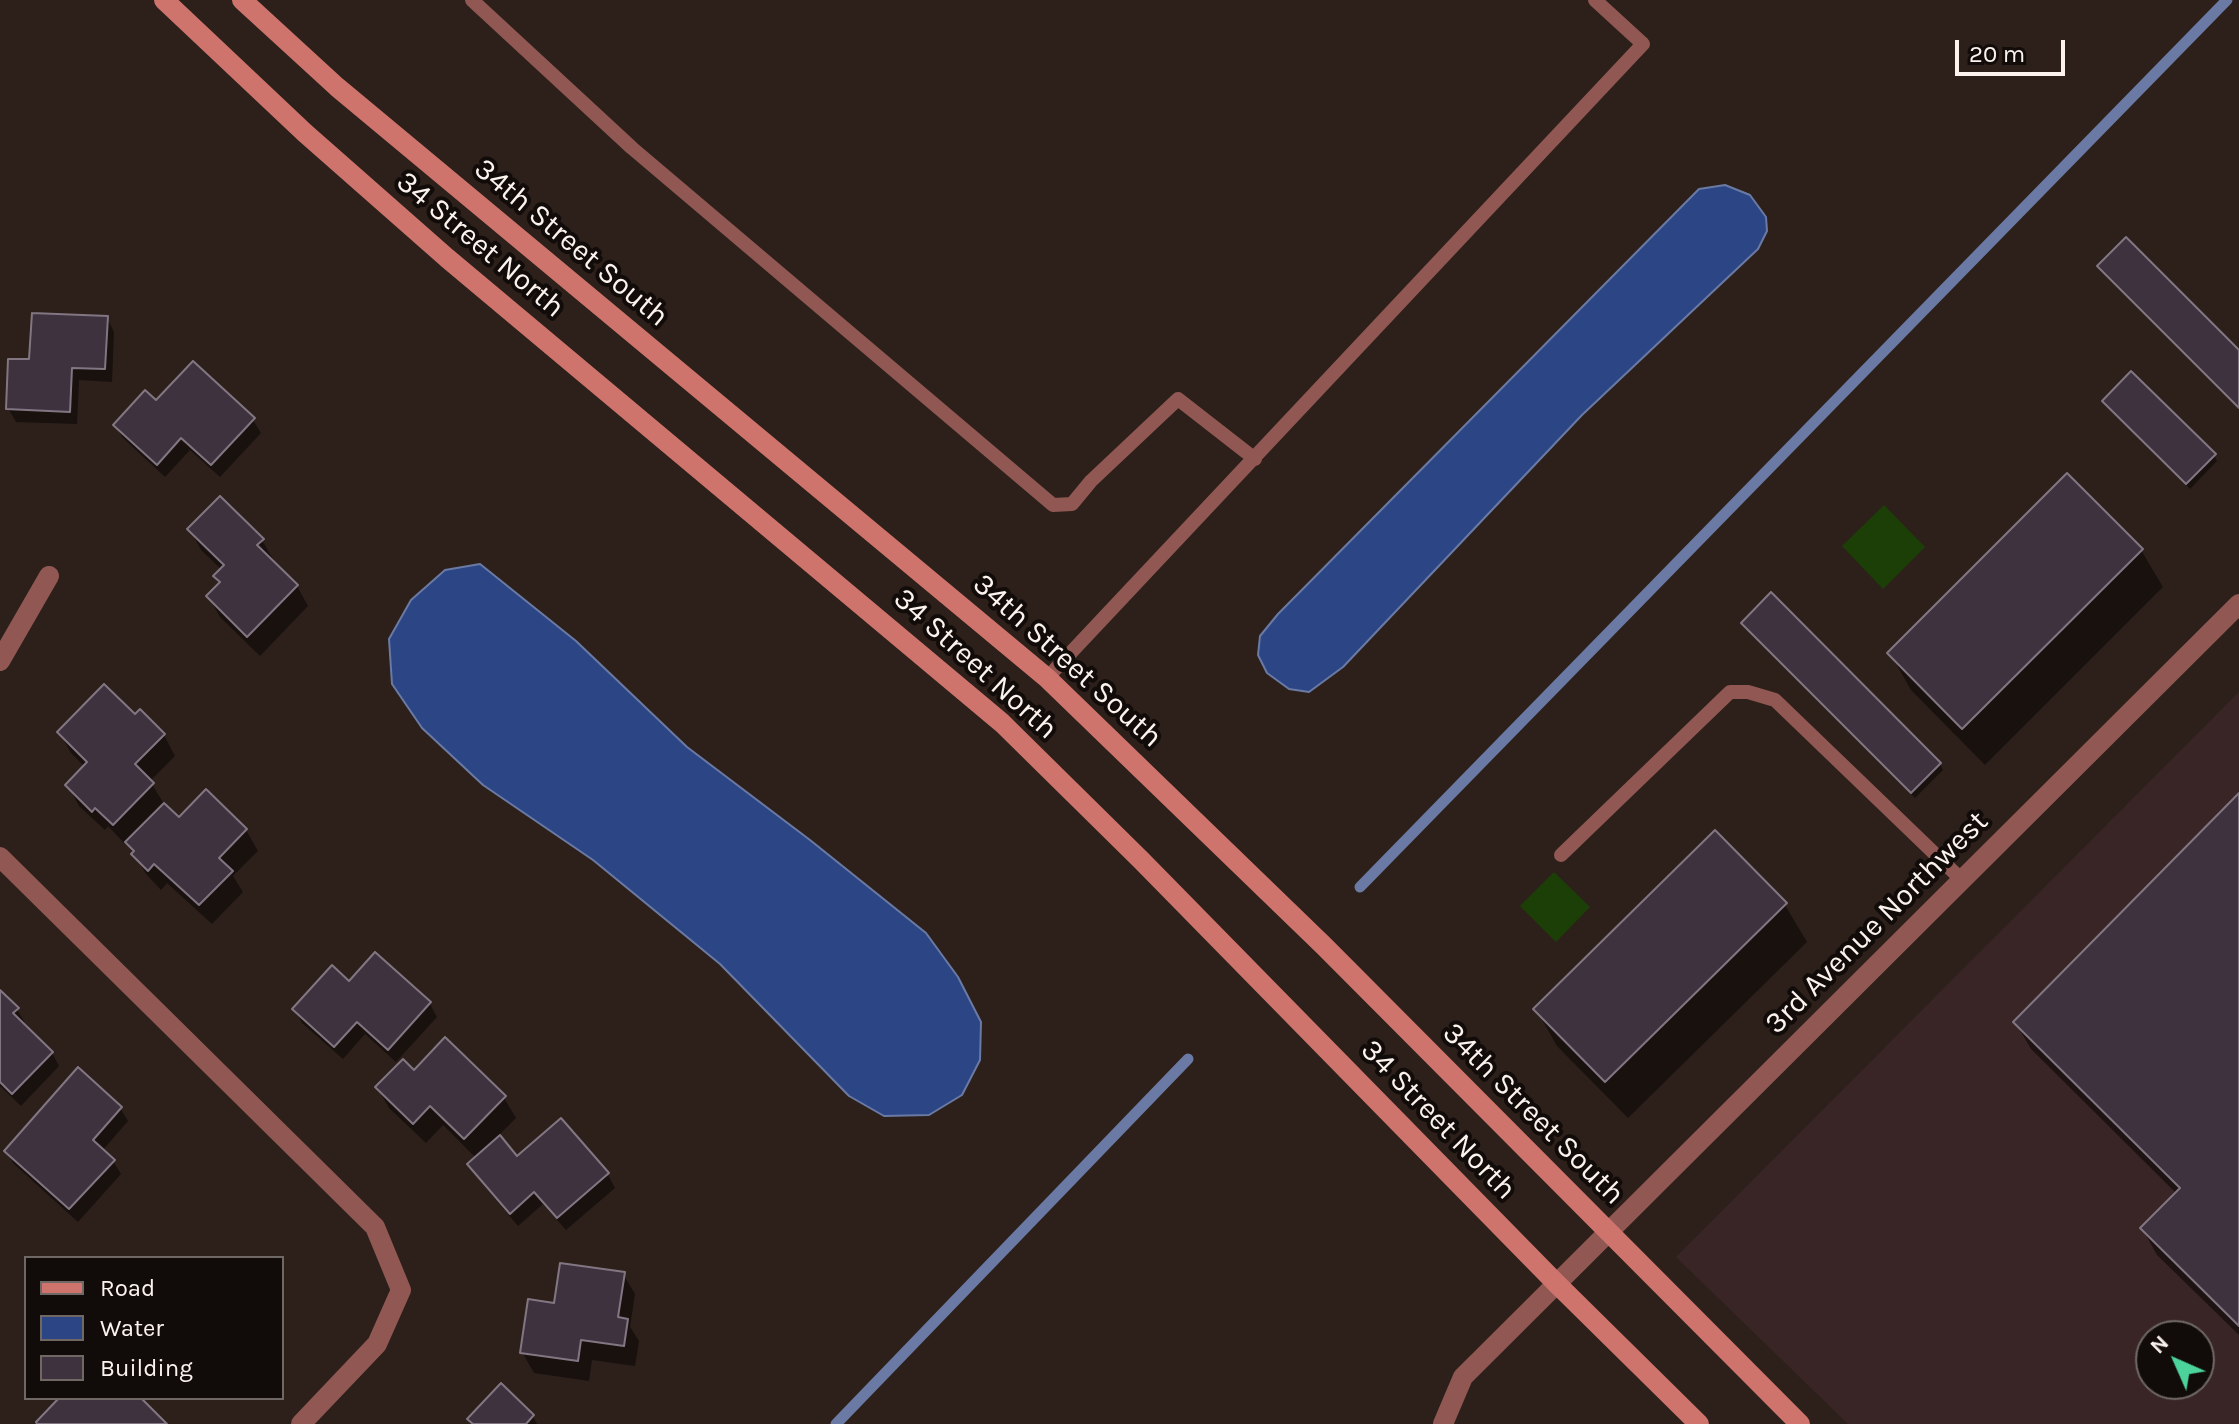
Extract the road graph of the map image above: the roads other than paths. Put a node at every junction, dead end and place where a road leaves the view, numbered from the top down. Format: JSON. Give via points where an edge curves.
{"nodes":[{"id":1,"x":164,"y":0,"type":"edge"},
{"id":2,"x":242,"y":0,"type":"edge"},
{"id":3,"x":472,"y":0,"type":"edge"},
{"id":4,"x":1595,"y":0,"type":"edge"},
{"id":5,"x":1255,"y":459,"type":"junction"},
{"id":6,"x":49,"y":576,"type":"dead end"},
{"id":7,"x":2239,"y":604,"type":"edge"},
{"id":8,"x":0,"y":661,"type":"edge"},
{"id":9,"x":1047,"y":678,"type":"junction"},
{"id":10,"x":1561,"y":855,"type":"dead end"},
{"id":11,"x":0,"y":857,"type":"edge"},
{"id":12,"x":1963,"y":881,"type":"junction"},
{"id":13,"x":1608,"y":1234,"type":"junction"},
{"id":14,"x":1557,"y":1284,"type":"junction"},
{"id":15,"x":301,"y":1424,"type":"edge"},
{"id":16,"x":1443,"y":1424,"type":"edge"},
{"id":17,"x":1699,"y":1424,"type":"edge"},
{"id":18,"x":1800,"y":1424,"type":"edge"}],
"edges":[{"from":1,"to":14,"type":"main road","name":"34 Street North","via":[[447,258],[1002,723]]},
{"from":2,"to":9,"type":"main road","name":"34th Street South","via":[[337,87]]},
{"from":3,"to":5,"type":"lane","via":[[632,148],[1053,505],[1072,504],[1178,399]]},
{"from":4,"to":5,"type":"lane","via":[[1643,44]]},
{"from":5,"to":9,"type":"lane"},
{"from":6,"to":8,"type":"street"},
{"from":7,"to":12,"type":"street","name":"3rd Avenue Northwest"},
{"from":9,"to":13,"type":"main road","name":"34th Street South","via":[[1324,946]]},
{"from":10,"to":12,"type":"lane","via":[[1730,692],[1748,692],[1775,700]]},
{"from":11,"to":15,"type":"street","via":[[375,1227],[401,1290],[377,1344]]},
{"from":12,"to":13,"type":"street","name":"3rd Avenue Northwest"},
{"from":13,"to":14,"type":"street","name":"3rd Avenue Northwest"},
{"from":13,"to":18,"type":"main road","name":"34th Street South"},
{"from":14,"to":16,"type":"street","name":"3rd Avenue Northwest","via":[[1463,1377]]},
{"from":14,"to":17,"type":"main road","name":"34 Street North"}]}
